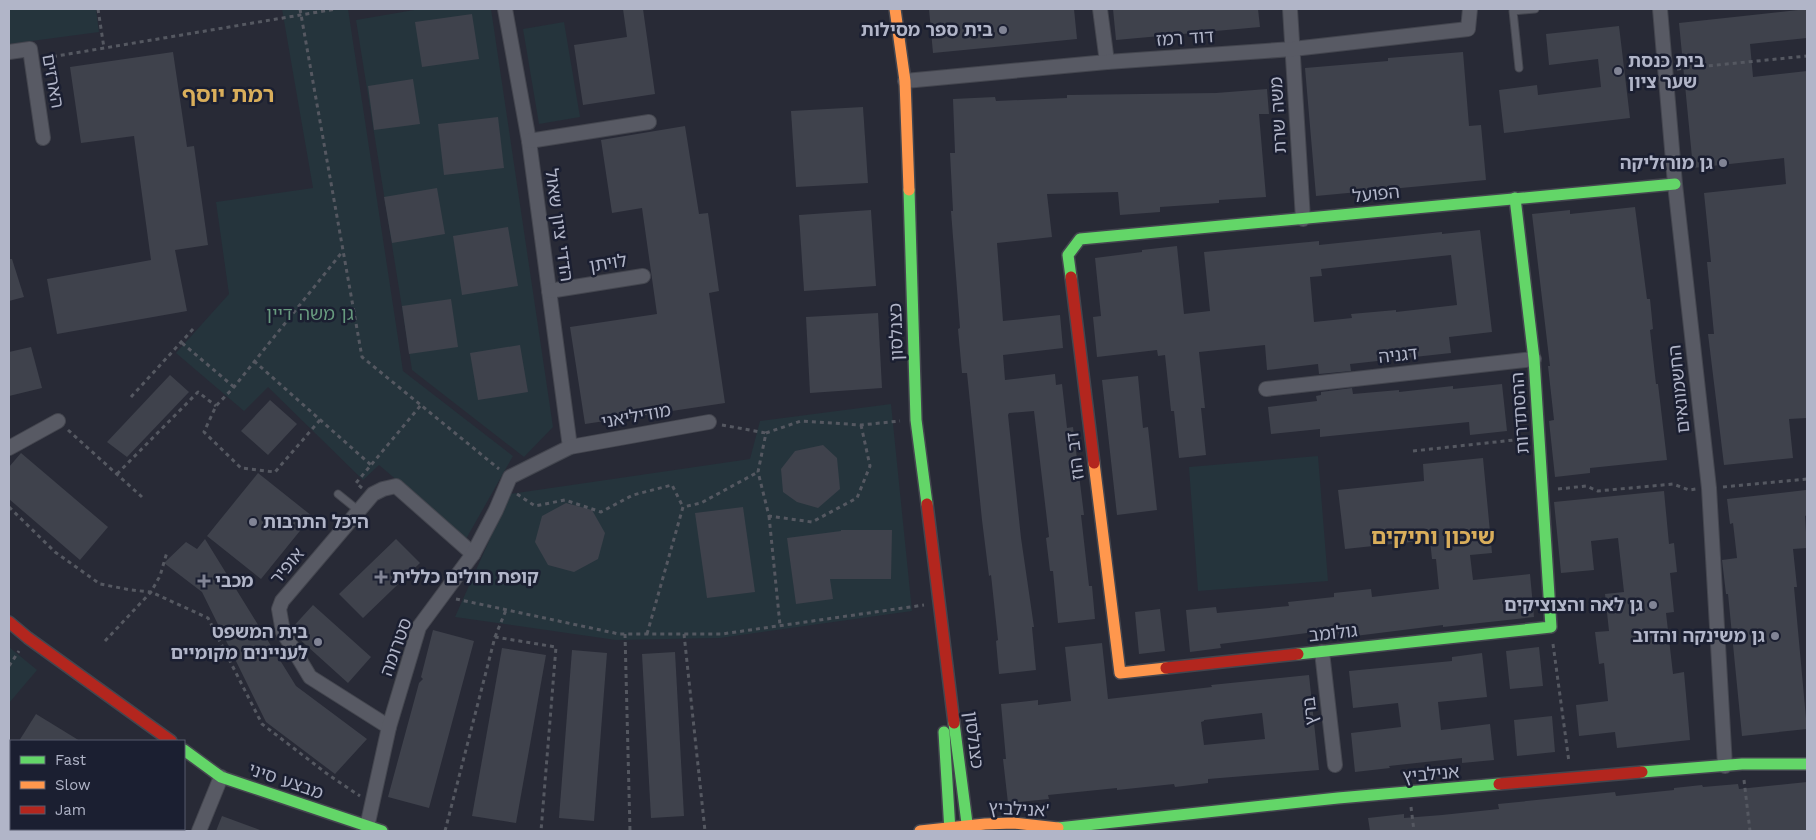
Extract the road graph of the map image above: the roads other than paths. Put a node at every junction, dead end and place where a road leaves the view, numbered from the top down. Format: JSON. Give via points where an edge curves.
{"nodes":[{"id":1,"x":504,"y":9,"type":"edge"},
{"id":2,"x":895,"y":9,"type":"edge"},
{"id":3,"x":1100,"y":9,"type":"edge"},
{"id":4,"x":1290,"y":9,"type":"edge"},
{"id":5,"x":1470,"y":9,"type":"edge"},
{"id":6,"x":1535,"y":9,"type":"edge"},
{"id":7,"x":1660,"y":9,"type":"edge"},
{"id":8,"x":1293,"y":50,"type":"junction"},
{"id":9,"x":9,"y":52,"type":"edge"},
{"id":10,"x":1107,"y":62,"type":"junction"},
{"id":11,"x":1519,"y":68,"type":"dead end"},
{"id":12,"x":905,"y":81,"type":"junction"},
{"id":13,"x":649,"y":122,"type":"dead end"},
{"id":14,"x":43,"y":138,"type":"dead end"},
{"id":15,"x":528,"y":141,"type":"junction"},
{"id":16,"x":1675,"y":184,"type":"junction"},
{"id":17,"x":1515,"y":198,"type":"junction"},
{"id":18,"x":1303,"y":219,"type":"junction"},
{"id":19,"x":1080,"y":239,"type":"joint"},
{"id":20,"x":642,"y":276,"type":"dead end"},
{"id":21,"x":549,"y":291,"type":"junction"},
{"id":22,"x":1534,"y":359,"type":"junction"},
{"id":23,"x":1266,"y":389,"type":"dead end"},
{"id":24,"x":58,"y":421,"type":"road end"},
{"id":25,"x":709,"y":422,"type":"road end"},
{"id":26,"x":570,"y":447,"type":"junction"},
{"id":27,"x":9,"y":448,"type":"edge"},
{"id":28,"x":338,"y":494,"type":"dead end"},
{"id":29,"x":358,"y":511,"type":"junction"},
{"id":30,"x":472,"y":554,"type":"junction"},
{"id":31,"x":9,"y":622,"type":"edge"},
{"id":32,"x":1551,"y":627,"type":"joint"},
{"id":33,"x":1322,"y":652,"type":"junction"},
{"id":34,"x":945,"y":654,"type":"junction"},
{"id":35,"x":1120,"y":673,"type":"joint"},
{"id":36,"x":389,"y":727,"type":"junction"},
{"id":37,"x":170,"y":740,"type":"edge"},
{"id":38,"x":185,"y":751,"type":"edge"},
{"id":39,"x":1807,"y":764,"type":"edge"},
{"id":40,"x":1335,"y":766,"type":"dead end"},
{"id":41,"x":1725,"y":766,"type":"junction"},
{"id":42,"x":221,"y":777,"type":"junction"},
{"id":43,"x":367,"y":827,"type":"junction"},
{"id":44,"x":967,"y":828,"type":"edge"},
{"id":45,"x":950,"y":829,"type":"edge"},
{"id":46,"x":1053,"y":830,"type":"edge"},
{"id":47,"x":199,"y":831,"type":"edge"},
{"id":48,"x":382,"y":831,"type":"edge"},
{"id":49,"x":920,"y":831,"type":"edge"}],
"edges":[{"from":1,"to":15,"type":"street","name":"הדדי ציון שאול"},
{"from":2,"to":12,"type":"street","name":"כצנלסון"},
{"from":3,"to":10,"type":"street"},
{"from":4,"to":8,"type":"street","name":"משה שרת"},
{"from":5,"to":8,"type":"street","name":"דוד רמז","via":[[1468,29]]},
{"from":6,"to":11,"type":"lane","via":[[1513,11]]},
{"from":7,"to":16,"type":"street","name":"החשמונאים"},
{"from":8,"to":10,"type":"street","name":"דוד רמז"},
{"from":8,"to":18,"type":"street","name":"משה שרת"},
{"from":9,"to":14,"type":"street","name":"הארזים","via":[[30,48]]},
{"from":10,"to":12,"type":"street","name":"דוד רמז"},
{"from":12,"to":34,"type":"street","name":"כצנלסון","via":[[916,420]]},
{"from":13,"to":15,"type":"street"},
{"from":15,"to":21,"type":"street","name":"הדדי ציון שאול"},
{"from":16,"to":17,"type":"street","name":"הפועל"},
{"from":16,"to":41,"type":"street","name":"החשמונאים","via":[[1709,488]]},
{"from":17,"to":18,"type":"street","name":"הפועל"},
{"from":17,"to":22,"type":"street","name":"ההסתדרות"},
{"from":18,"to":19,"type":"street","name":"הפועל"},
{"from":19,"to":35,"type":"street","name":"דב הוז","via":[[1068,255]]},
{"from":20,"to":21,"type":"street","name":"לויתן"},
{"from":21,"to":26,"type":"street","name":"הדדי ציון שאול"},
{"from":22,"to":23,"type":"street","name":"דגניה"},
{"from":22,"to":32,"type":"street","name":"ההסתדרות"},
{"from":24,"to":27,"type":"street"},
{"from":25,"to":26,"type":"street","name":"מודיליאני"},
{"from":26,"to":30,"type":"street","name":"סטרומה","via":[[507,482]]},
{"from":28,"to":29,"type":"lane"},
{"from":29,"to":30,"type":"street","name":"אופיר","via":[[371,496],[396,486]]},
{"from":29,"to":36,"type":"street","name":"אופיר","via":[[282,600],[280,618],[286,639],[310,676]]},
{"from":30,"to":36,"type":"street","name":"סטרומה","via":[[420,627]]},
{"from":31,"to":37,"type":"street"},
{"from":32,"to":33,"type":"street","name":"גולומב"},
{"from":33,"to":35,"type":"street","name":"גולומב"},
{"from":33,"to":40,"type":"street","name":"ברץ"},
{"from":34,"to":44,"type":"street","name":"כצנלסון"},
{"from":34,"to":45,"type":"street","name":"כצנלסון","via":[[944,740]]},
{"from":36,"to":43,"type":"street","name":"סטרומה"},
{"from":38,"to":42,"type":"street","name":"מבצע סיני"},
{"from":39,"to":41,"type":"street","name":"אנילביץ"},
{"from":41,"to":46,"type":"street","name":"אנילביץ","via":[[1338,798]]},
{"from":42,"to":43,"type":"street","name":"מבצע סיני"},
{"from":42,"to":47,"type":"street"},
{"from":43,"to":48,"type":"street","name":"מבצע סיני"},
{"from":44,"to":45,"type":"street"},
{"from":44,"to":46,"type":"street","name":"אנילביץ'","via":[[1013,823]]},
{"from":45,"to":49,"type":"street"}]}
